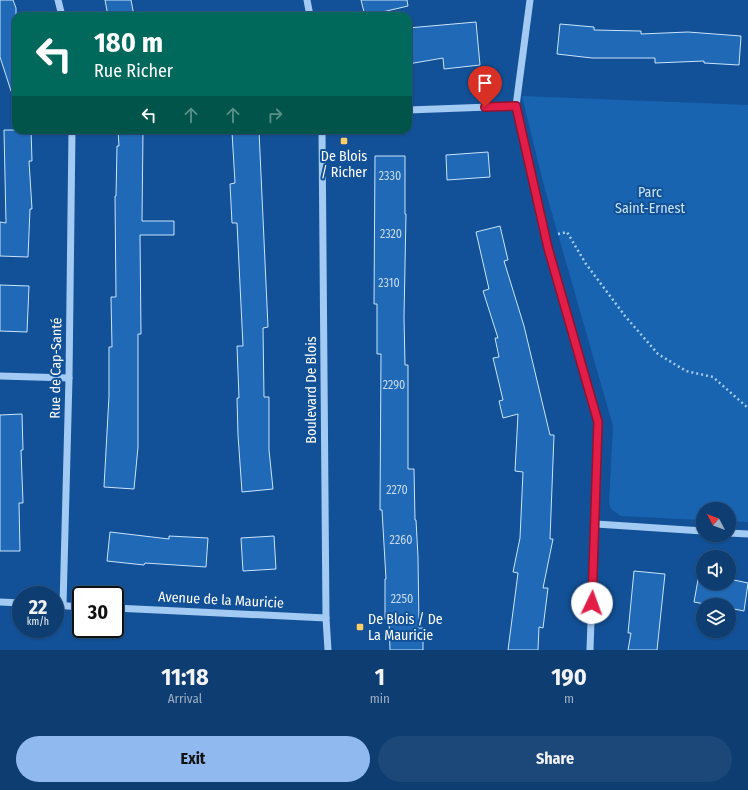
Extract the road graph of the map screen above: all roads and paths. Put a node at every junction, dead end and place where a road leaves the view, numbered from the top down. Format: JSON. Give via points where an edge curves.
{"nodes":[{"id":1,"x":58,"y":0,"type":"edge"},
{"id":2,"x":307,"y":0,"type":"edge"},
{"id":3,"x":530,"y":0,"type":"edge"},
{"id":4,"x":61,"y":12,"type":"edge"},
{"id":5,"x":309,"y":12,"type":"edge"},
{"id":6,"x":516,"y":106,"type":"junction"},
{"id":7,"x":412,"y":110,"type":"edge"},
{"id":8,"x":72,"y":134,"type":"edge"},
{"id":9,"x":322,"y":134,"type":"edge"},
{"id":10,"x":545,"y":236,"type":"junction"},
{"id":11,"x":0,"y":376,"type":"edge"},
{"id":12,"x":69,"y":378,"type":"junction"},
{"id":13,"x":748,"y":408,"type":"edge"},
{"id":14,"x":596,"y":524,"type":"junction"},
{"id":15,"x":696,"y":531,"type":"edge"},
{"id":16,"x":736,"y":533,"type":"edge"},
{"id":17,"x":748,"y":534,"type":"edge"},
{"id":18,"x":60,"y":586,"type":"edge"},
{"id":19,"x":0,"y":602,"type":"edge"},
{"id":20,"x":12,"y":603,"type":"edge"},
{"id":21,"x":124,"y":608,"type":"edge"},
{"id":22,"x":326,"y":618,"type":"junction"},
{"id":23,"x":328,"y":650,"type":"edge"},
{"id":24,"x":590,"y":650,"type":"edge"}],
"edges":[{"from":1,"to":4,"type":"street"},
{"from":2,"to":5,"type":"street"},
{"from":3,"to":6,"type":"street"},
{"from":6,"to":7,"type":"street"},
{"from":6,"to":10,"type":"street"},
{"from":8,"to":12,"type":"street","name":"Rue de Cap-Santé"},
{"from":9,"to":22,"type":"street","name":"Boulevard De Blois"},
{"from":10,"to":13,"type":"path","via":[[567,232],[586,264],[625,316],[658,354],[686,371],[713,377]]},
{"from":10,"to":14,"type":"street","via":[[598,422]]},
{"from":11,"to":12,"type":"street"},
{"from":12,"to":18,"type":"street","name":"Rue de Cap-Santé"},
{"from":14,"to":15,"type":"street"},
{"from":14,"to":24,"type":"street"},
{"from":16,"to":17,"type":"street"},
{"from":19,"to":20,"type":"street"},
{"from":21,"to":22,"type":"street","name":"Avenue de la Mauricie"},
{"from":22,"to":23,"type":"street","name":"Boulevard De Blois"}]}
